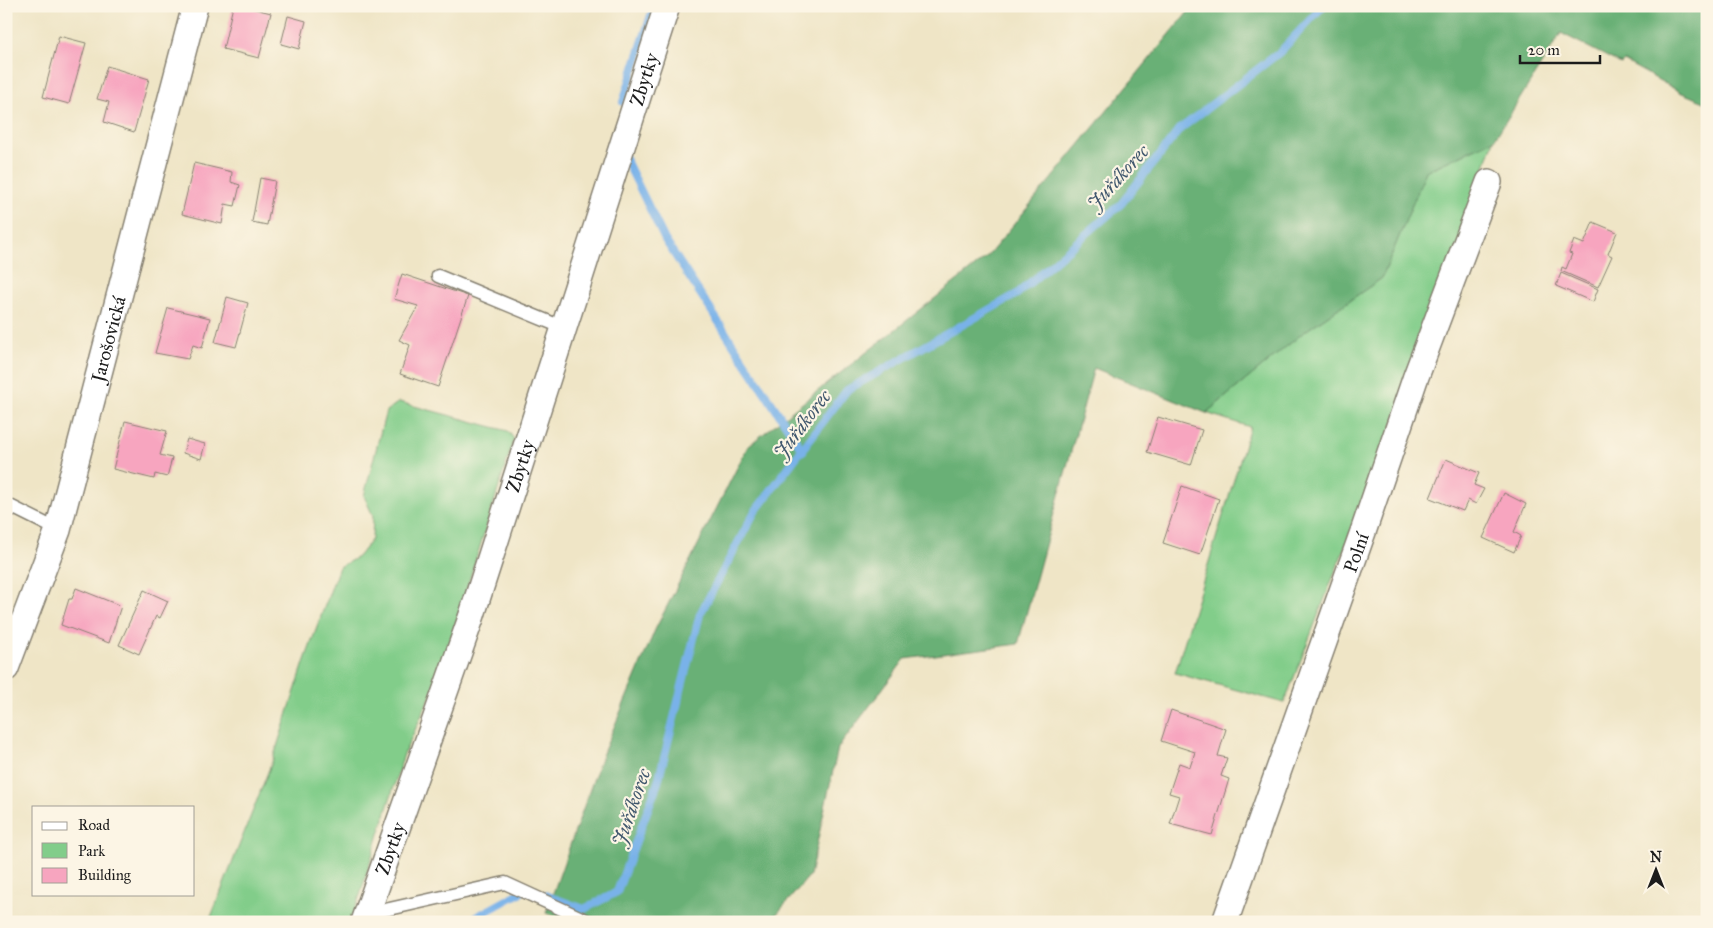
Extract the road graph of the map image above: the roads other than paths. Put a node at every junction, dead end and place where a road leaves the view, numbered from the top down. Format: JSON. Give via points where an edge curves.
{"nodes":[{"id":1,"x":195,"y":6,"type":"edge"},
{"id":2,"x":667,"y":6,"type":"edge"},
{"id":3,"x":1489,"y":182,"type":"dead end"},
{"id":4,"x":438,"y":276,"type":"dead end"},
{"id":5,"x":564,"y":328,"type":"junction"},
{"id":6,"x":6,"y":504,"type":"edge"},
{"id":7,"x":58,"y":530,"type":"junction"},
{"id":8,"x":6,"y":668,"type":"edge"},
{"id":9,"x":366,"y":918,"type":"edge"},
{"id":10,"x":590,"y":922,"type":"edge"},
{"id":11,"x":1225,"y":922,"type":"edge"}],
"edges":[{"from":1,"to":7,"type":"street","name":"Jarošovická"},
{"from":2,"to":5,"type":"street","name":"Zbytky"},
{"from":3,"to":11,"type":"street","name":"Polní","via":[[1415,379]]},
{"from":4,"to":5,"type":"lane"},
{"from":5,"to":9,"type":"street","name":"Zbytky","via":[[471,618]]},
{"from":6,"to":7,"type":"lane"},
{"from":7,"to":8,"type":"street","name":"Jarošovická"},
{"from":9,"to":10,"type":"lane","via":[[505,883]]}]}
